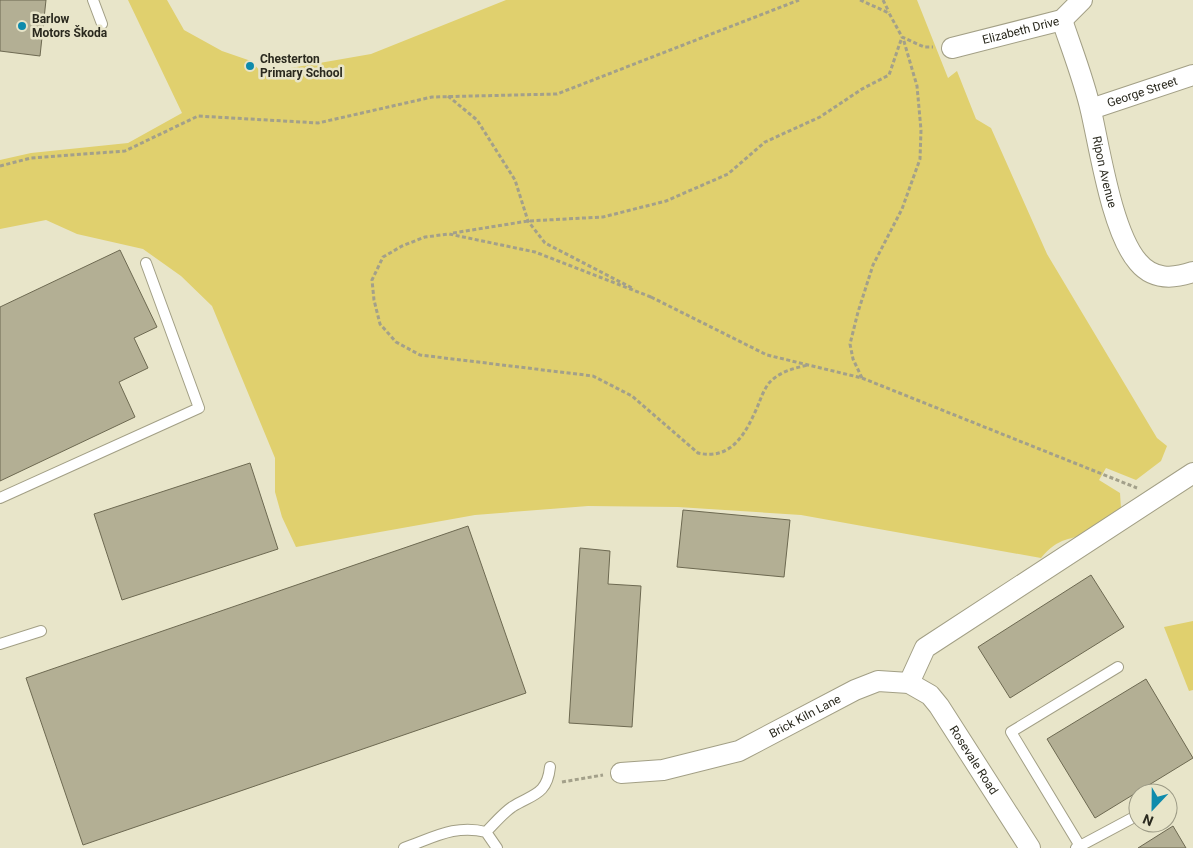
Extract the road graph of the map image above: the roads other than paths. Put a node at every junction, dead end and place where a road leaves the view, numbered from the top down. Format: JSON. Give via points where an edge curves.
{"nodes":[{"id":1,"x":93,"y":0,"type":"edge"},
{"id":2,"x":1082,"y":0,"type":"edge"},
{"id":3,"x":1062,"y":20,"type":"junction"},
{"id":4,"x":102,"y":24,"type":"dead end"},
{"id":5,"x":952,"y":48,"type":"road end"},
{"id":6,"x":1193,"y":75,"type":"edge"},
{"id":7,"x":1091,"y":109,"type":"junction"},
{"id":8,"x":146,"y":263,"type":"dead end"},
{"id":9,"x":1193,"y":272,"type":"edge"},
{"id":10,"x":1193,"y":473,"type":"edge"},
{"id":11,"x":0,"y":498,"type":"edge"},
{"id":12,"x":41,"y":631,"type":"dead end"},
{"id":13,"x":0,"y":644,"type":"edge"},
{"id":14,"x":1118,"y":667,"type":"dead end"},
{"id":15,"x":908,"y":683,"type":"junction"},
{"id":16,"x":550,"y":767,"type":"dead end"},
{"id":17,"x":621,"y":773,"type":"road end"},
{"id":18,"x":1128,"y":820,"type":"edge"},
{"id":19,"x":486,"y":832,"type":"junction"},
{"id":20,"x":1078,"y":847,"type":"edge"},
{"id":21,"x":404,"y":848,"type":"edge"},
{"id":22,"x":497,"y":848,"type":"edge"},
{"id":23,"x":1030,"y":848,"type":"edge"}],
"edges":[{"from":1,"to":4,"type":"lane"},
{"from":2,"to":3,"type":"street","name":"Elizabeth Drive"},
{"from":3,"to":5,"type":"street","name":"Elizabeth Drive"},
{"from":3,"to":7,"type":"street","name":"Ripon Avenue"},
{"from":6,"to":7,"type":"street","name":"George Street"},
{"from":7,"to":9,"type":"street","name":"Ripon Avenue","via":[[1124,240],[1138,263],[1155,275],[1173,278]]},
{"from":8,"to":11,"type":"lane","via":[[199,408]]},
{"from":10,"to":15,"type":"street","via":[[924,648]]},
{"from":12,"to":13,"type":"lane"},
{"from":14,"to":20,"type":"lane","via":[[1011,732]]},
{"from":15,"to":17,"type":"street","name":"Brick Kiln Lane","via":[[878,681],[855,690],[739,750],[663,770]]},
{"from":15,"to":23,"type":"street","name":"Rosevale Road","via":[[930,695],[939,706]]},
{"from":16,"to":19,"type":"lane","via":[[541,792],[510,809]]},
{"from":18,"to":20,"type":"lane"},
{"from":19,"to":21,"type":"lane","via":[[468,828],[451,831]]},
{"from":19,"to":22,"type":"lane"}]}
